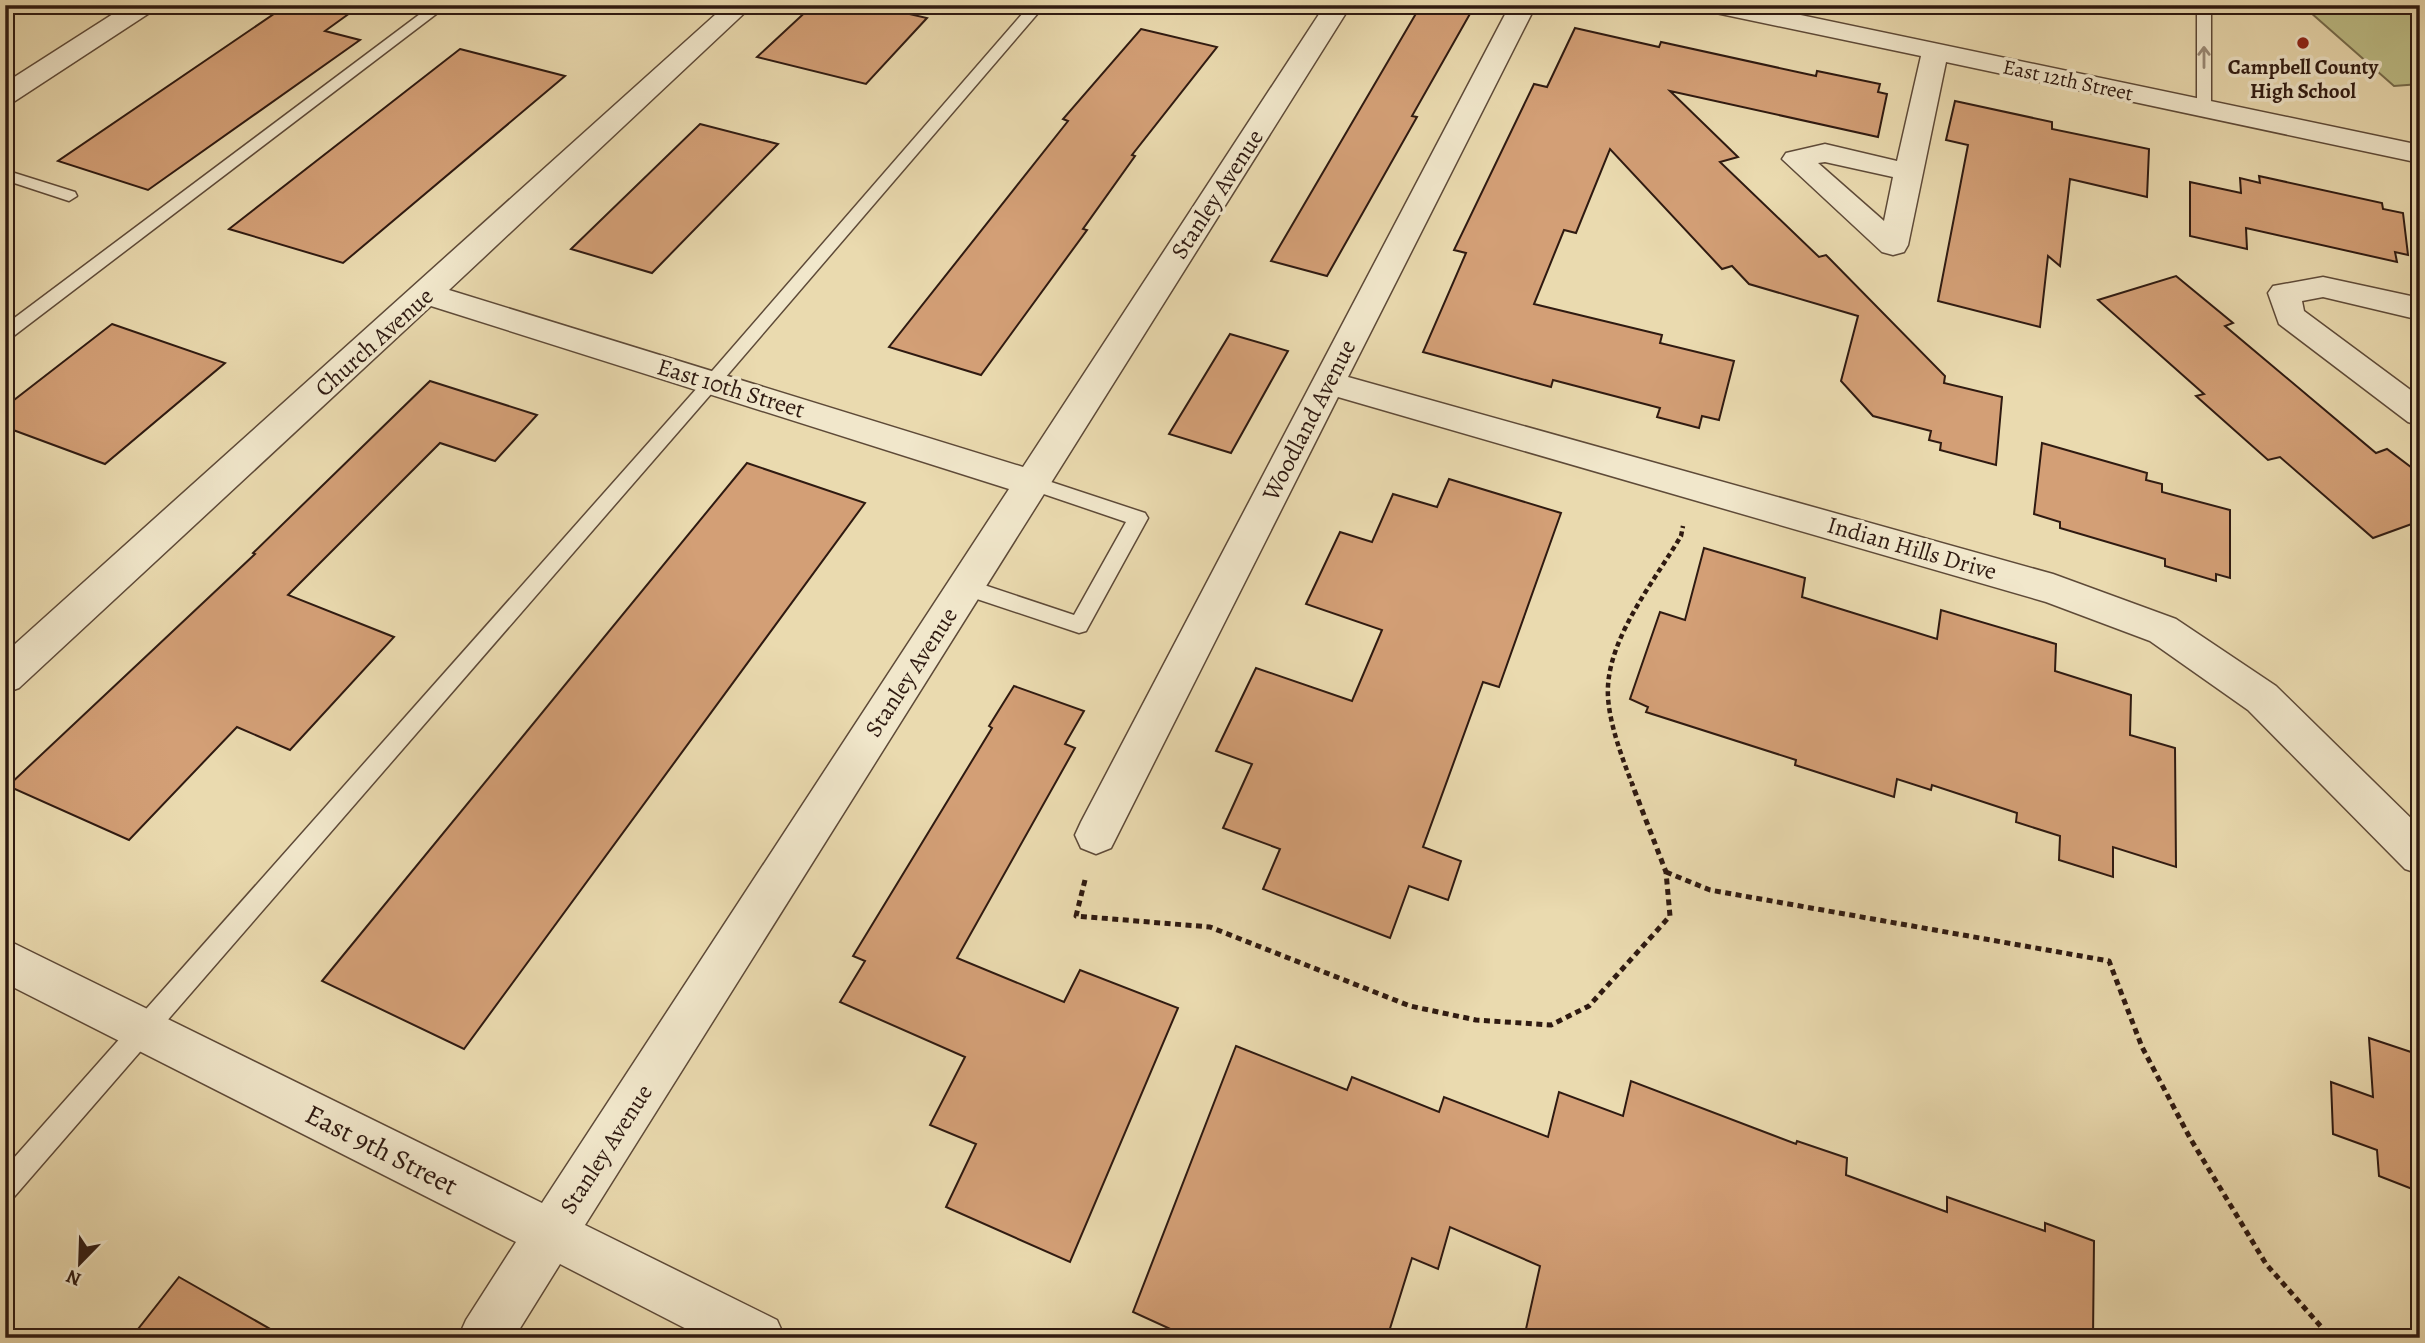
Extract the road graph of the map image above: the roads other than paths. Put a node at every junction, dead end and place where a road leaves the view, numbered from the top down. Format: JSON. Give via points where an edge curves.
{"nodes":[{"id":1,"x":145,"y":5,"type":"edge"},
{"id":2,"x":441,"y":5,"type":"edge"},
{"id":3,"x":741,"y":5,"type":"edge"},
{"id":4,"x":1038,"y":5,"type":"edge"},
{"id":5,"x":1338,"y":5,"type":"edge"},
{"id":6,"x":1523,"y":5,"type":"edge"},
{"id":7,"x":1716,"y":5,"type":"edge"},
{"id":8,"x":2204,"y":5,"type":"edge"},
{"id":9,"x":1935,"y":52,"type":"junction"},
{"id":10,"x":5,"y":94,"type":"edge"},
{"id":11,"x":2204,"y":108,"type":"junction"},
{"id":12,"x":2420,"y":154,"type":"edge"},
{"id":13,"x":1909,"y":172,"type":"dead end"},
{"id":14,"x":5,"y":175,"type":"edge"},
{"id":15,"x":69,"y":196,"type":"dead end"},
{"id":16,"x":428,"y":294,"type":"junction"},
{"id":17,"x":2420,"y":309,"type":"edge"},
{"id":18,"x":5,"y":334,"type":"edge"},
{"id":19,"x":712,"y":382,"type":"junction"},
{"id":20,"x":1329,"y":383,"type":"junction"},
{"id":21,"x":2420,"y":414,"type":"edge"},
{"id":22,"x":1033,"y":483,"type":"junction"},
{"id":23,"x":966,"y":587,"type":"junction"},
{"id":24,"x":5,"y":677,"type":"edge"},
{"id":25,"x":1096,"y":835,"type":"dead end"},
{"id":26,"x":2420,"y":855,"type":"edge"},
{"id":27,"x":5,"y":960,"type":"edge"},
{"id":28,"x":143,"y":1029,"type":"junction"},
{"id":29,"x":5,"y":1188,"type":"edge"},
{"id":30,"x":552,"y":1234,"type":"junction"},
{"id":31,"x":484,"y":1338,"type":"edge"},
{"id":32,"x":759,"y":1338,"type":"edge"}],
"edges":[{"from":1,"to":10,"type":"street"},
{"from":2,"to":18,"type":"lane"},
{"from":3,"to":16,"type":"street","name":"Church Avenue"},
{"from":4,"to":19,"type":"lane"},
{"from":5,"to":22,"type":"street","name":"Stanley Avenue"},
{"from":6,"to":20,"type":"street","name":"Woodland Avenue"},
{"from":7,"to":9,"type":"street","name":"East 12th Street"},
{"from":11,"to":8,"type":"lane","one_way":true},
{"from":9,"to":11,"type":"street","name":"East 12th Street"},
{"from":9,"to":13,"type":"street"},
{"from":11,"to":12,"type":"street","name":"East 12th Street"},
{"from":14,"to":15,"type":"lane"},
{"from":16,"to":19,"type":"street","name":"East 10th Street"},
{"from":16,"to":24,"type":"street","name":"Church Avenue"},
{"from":17,"to":21,"type":"street","via":[[2323,287],[2284,293],[2290,316]]},
{"from":19,"to":22,"type":"street","name":"East 10th Street"},
{"from":19,"to":28,"type":"lane"},
{"from":20,"to":25,"type":"street","name":"Woodland Avenue"},
{"from":20,"to":26,"type":"street","name":"Indian Hills Drive","via":[[2053,589],[2163,630],[2262,698]]},
{"from":22,"to":23,"type":"street","name":"Stanley Avenue"},
{"from":22,"to":23,"type":"lane","via":[[1139,518],[1079,625]]},
{"from":23,"to":30,"type":"street","name":"Stanley Avenue"},
{"from":27,"to":28,"type":"street","name":"East 9th Street"},
{"from":28,"to":29,"type":"lane"},
{"from":28,"to":30,"type":"street","name":"East 9th Street"},
{"from":30,"to":31,"type":"street","name":"Stanley Avenue"},
{"from":30,"to":32,"type":"street","name":"East 9th Street"}]}
